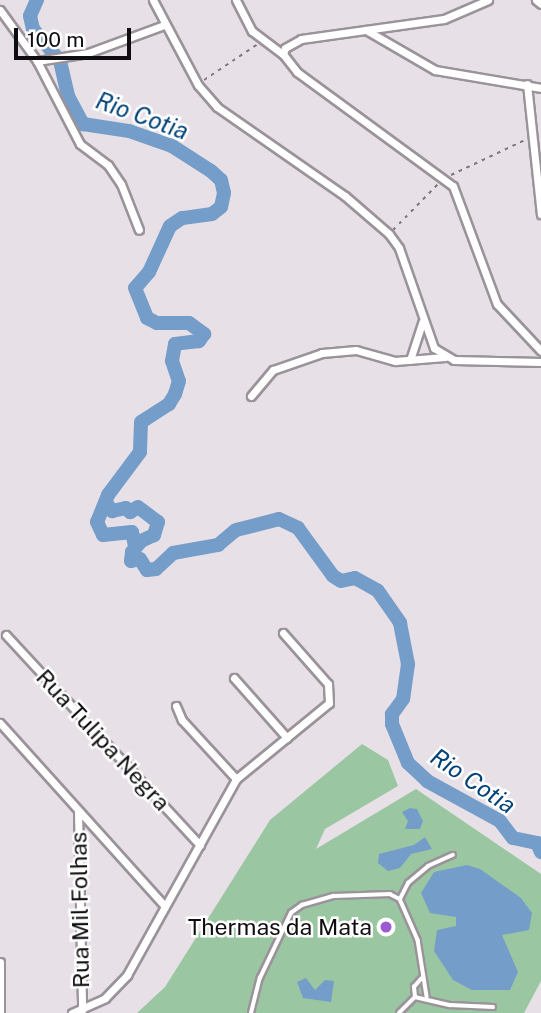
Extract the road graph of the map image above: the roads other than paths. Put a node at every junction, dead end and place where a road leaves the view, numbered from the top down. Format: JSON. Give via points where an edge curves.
{"nodes":[{"id":1,"x":153,"y":0,"type":"edge"},
{"id":2,"x":236,"y":0,"type":"edge"},
{"id":3,"x":488,"y":0,"type":"edge"},
{"id":4,"x":536,"y":0,"type":"edge"},
{"id":5,"x":541,"y":4,"type":"edge"},
{"id":6,"x":0,"y":10,"type":"edge"},
{"id":7,"x":164,"y":25,"type":"junction"},
{"id":8,"x":366,"y":30,"type":"junction"},
{"id":9,"x":283,"y":54,"type":"junction"},
{"id":10,"x":37,"y":61,"type":"junction"},
{"id":11,"x":527,"y":84,"type":"junction"},
{"id":12,"x":541,"y":88,"type":"edge"},
{"id":13,"x":541,"y":214,"type":"edge"},
{"id":14,"x":139,"y":230,"type":"dead end"},
{"id":15,"x":422,"y":322,"type":"junction"},
{"id":16,"x":541,"y":351,"type":"edge"},
{"id":17,"x":445,"y":357,"type":"junction"},
{"id":18,"x":410,"y":360,"type":"junction"},
{"id":19,"x":541,"y":362,"type":"edge"},
{"id":20,"x":251,"y":396,"type":"dead end"},
{"id":21,"x":283,"y":633,"type":"dead end"},
{"id":22,"x":6,"y":635,"type":"dead end"},
{"id":23,"x":234,"y":678,"type":"dead end"},
{"id":24,"x":176,"y":706,"type":"dead end"},
{"id":25,"x":0,"y":723,"type":"edge"},
{"id":26,"x":287,"y":738,"type":"junction"},
{"id":27,"x":236,"y":779,"type":"junction"},
{"id":28,"x":78,"y":811,"type":"junction"},
{"id":29,"x":200,"y":845,"type":"junction"},
{"id":30,"x":453,"y":855,"type":"dead end"},
{"id":31,"x":400,"y":899,"type":"junction"},
{"id":32,"x":165,"y":906,"type":"junction"},
{"id":33,"x":0,"y":962,"type":"edge"},
{"id":34,"x":421,"y":979,"type":"junction"},
{"id":35,"x":427,"y":996,"type":"junction"},
{"id":36,"x":415,"y":997,"type":"junction"},
{"id":37,"x":493,"y":1007,"type":"dead end"},
{"id":38,"x":82,"y":1010,"type":"junction"},
{"id":39,"x":0,"y":1013,"type":"edge"},
{"id":40,"x":72,"y":1013,"type":"edge"},
{"id":41,"x":251,"y":1013,"type":"edge"},
{"id":42,"x":399,"y":1013,"type":"edge"}],
"edges":[{"from":1,"to":7,"type":"street"},
{"from":2,"to":9,"type":"street","via":[[262,42]]},
{"from":3,"to":8,"type":"street","via":[[457,16]]},
{"from":4,"to":5,"type":"street"},
{"from":6,"to":10,"type":"street"},
{"from":7,"to":10,"type":"street","via":[[88,53]]},
{"from":7,"to":15,"type":"street","via":[[198,85],[229,118],[345,195],[388,234],[399,248]]},
{"from":8,"to":9,"type":"street","via":[[301,39]]},
{"from":8,"to":11,"type":"street","via":[[435,70]]},
{"from":9,"to":16,"type":"street","via":[[297,72],[453,186],[497,303]]},
{"from":10,"to":14,"type":"street","via":[[80,144],[108,164],[121,184]]},
{"from":11,"to":12,"type":"street"},
{"from":11,"to":13,"type":"street"},
{"from":15,"to":17,"type":"street"},
{"from":15,"to":18,"type":"street"},
{"from":17,"to":18,"type":"street"},
{"from":17,"to":19,"type":"street"},
{"from":18,"to":20,"type":"street","via":[[386,360],[350,349],[306,357],[273,370]]},
{"from":21,"to":26,"type":"street","via":[[321,675],[330,698]]},
{"from":22,"to":29,"type":"street","name":"Rua Tulipa Negra"},
{"from":23,"to":26,"type":"street"},
{"from":24,"to":27,"type":"street","via":[[182,720]]},
{"from":25,"to":28,"type":"street"},
{"from":26,"to":27,"type":"street"},
{"from":27,"to":29,"type":"street"},
{"from":28,"to":32,"type":"street"},
{"from":28,"to":38,"type":"street","name":"Rua Mil Folhas"},
{"from":29,"to":32,"type":"street"},
{"from":30,"to":31,"type":"lane","via":[[428,866],[408,883]]},
{"from":31,"to":34,"type":"lane","via":[[418,940]]},
{"from":31,"to":41,"type":"lane","via":[[390,894],[334,896],[297,907],[260,978]]},
{"from":32,"to":38,"type":"street","via":[[121,982],[105,998]]},
{"from":33,"to":39,"type":"street"},
{"from":34,"to":35,"type":"lane"},
{"from":34,"to":36,"type":"lane","via":[[414,987]]},
{"from":35,"to":36,"type":"lane"},
{"from":35,"to":37,"type":"lane","via":[[450,1005]]},
{"from":36,"to":42,"type":"lane"},
{"from":38,"to":40,"type":"street"}]}
